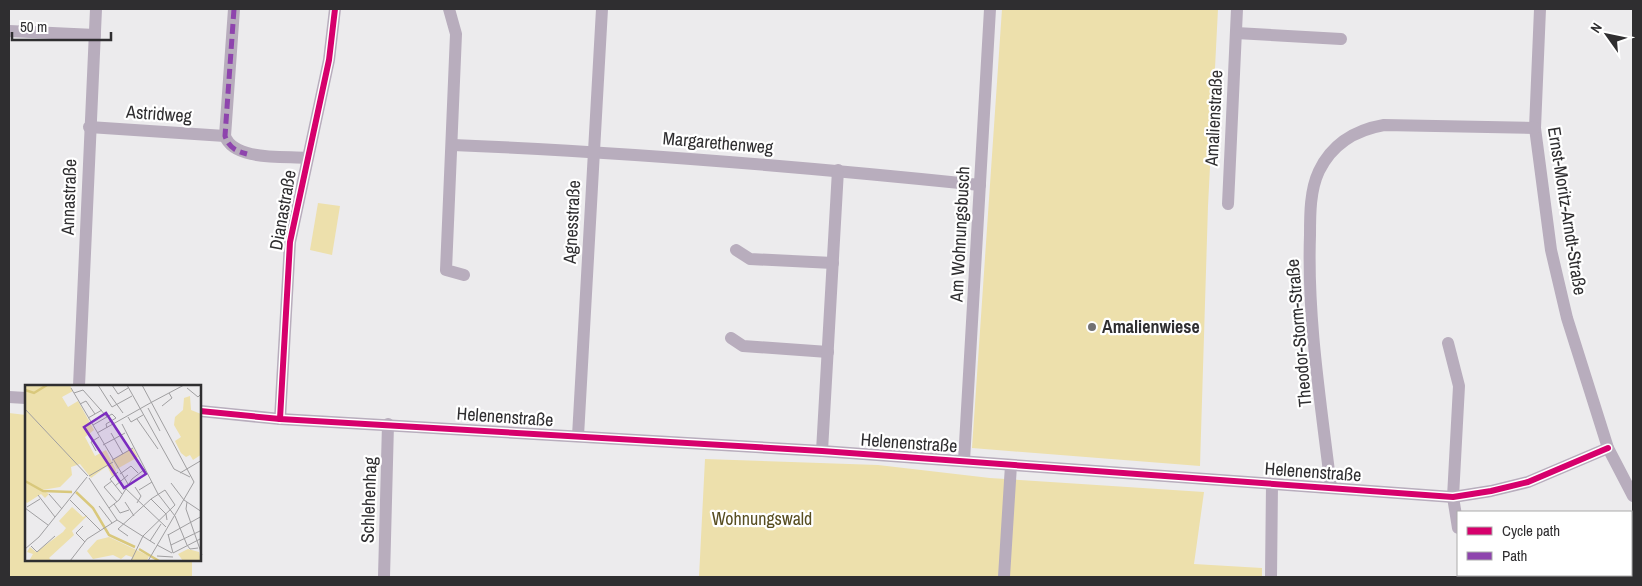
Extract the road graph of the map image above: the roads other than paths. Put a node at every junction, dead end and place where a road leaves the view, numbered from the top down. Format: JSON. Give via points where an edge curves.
{"nodes":[{"id":1,"x":96,"y":9,"type":"edge"},
{"id":2,"x":234,"y":9,"type":"edge"},
{"id":3,"x":335,"y":9,"type":"edge"},
{"id":4,"x":449,"y":9,"type":"edge"},
{"id":5,"x":602,"y":9,"type":"edge"},
{"id":6,"x":990,"y":9,"type":"edge"},
{"id":7,"x":1237,"y":9,"type":"edge"},
{"id":8,"x":1540,"y":9,"type":"edge"},
{"id":9,"x":9,"y":31,"type":"edge"},
{"id":10,"x":1236,"y":33,"type":"junction"},
{"id":11,"x":95,"y":35,"type":"junction"},
{"id":12,"x":1341,"y":39,"type":"dead end"},
{"id":13,"x":89,"y":127,"type":"junction"},
{"id":14,"x":1535,"y":128,"type":"junction"},
{"id":15,"x":225,"y":136,"type":"junction"},
{"id":16,"x":453,"y":145,"type":"junction"},
{"id":17,"x":593,"y":151,"type":"junction"},
{"id":18,"x":307,"y":158,"type":"junction"},
{"id":19,"x":838,"y":170,"type":"junction"},
{"id":20,"x":980,"y":185,"type":"junction"},
{"id":21,"x":1228,"y":204,"type":"dead end"},
{"id":22,"x":736,"y":250,"type":"dead end"},
{"id":23,"x":833,"y":263,"type":"junction"},
{"id":24,"x":464,"y":275,"type":"dead end"},
{"id":25,"x":731,"y":338,"type":"dead end"},
{"id":26,"x":1448,"y":343,"type":"dead end"},
{"id":27,"x":828,"y":352,"type":"junction"},
{"id":28,"x":79,"y":385,"type":"edge"},
{"id":29,"x":9,"y":397,"type":"edge"},
{"id":30,"x":25,"y":398,"type":"edge"},
{"id":31,"x":201,"y":411,"type":"edge"},
{"id":32,"x":280,"y":419,"type":"junction"},
{"id":33,"x":388,"y":424,"type":"junction"},
{"id":34,"x":578,"y":436,"type":"junction"},
{"id":35,"x":1608,"y":448,"type":"junction"},
{"id":36,"x":822,"y":451,"type":"junction"},
{"id":37,"x":964,"y":462,"type":"junction"},
{"id":38,"x":1011,"y":465,"type":"junction"},
{"id":39,"x":1272,"y":484,"type":"junction"},
{"id":40,"x":1331,"y":488,"type":"junction"},
{"id":41,"x":1633,"y":496,"type":"edge"},
{"id":42,"x":1453,"y":497,"type":"junction"},
{"id":43,"x":1457,"y":522,"type":"edge"},
{"id":44,"x":384,"y":577,"type":"edge"},
{"id":45,"x":1004,"y":577,"type":"edge"},
{"id":46,"x":1271,"y":577,"type":"edge"}],
"edges":[{"from":1,"to":11,"type":"street","name":"Annastraße"},
{"from":2,"to":15,"type":"street"},
{"from":3,"to":18,"type":"street","name":"Dianastraße","via":[[329,60]]},
{"from":4,"to":16,"type":"street","via":[[456,34]]},
{"from":5,"to":17,"type":"street","name":"Agnesstraße"},
{"from":6,"to":20,"type":"street","name":"Am Wohnungsbusch"},
{"from":7,"to":10,"type":"street","name":"Amalienstraße"},
{"from":8,"to":14,"type":"street","name":"Ernst-Moritz-Arndt-Straße"},
{"from":9,"to":11,"type":"street"},
{"from":10,"to":12,"type":"street"},
{"from":10,"to":21,"type":"street","name":"Amalienstraße"},
{"from":11,"to":13,"type":"street","name":"Annastraße"},
{"from":13,"to":15,"type":"street","name":"Astridweg"},
{"from":13,"to":28,"type":"street","name":"Annastraße"},
{"from":14,"to":35,"type":"street","name":"Ernst-Moritz-Arndt-Straße","via":[[1552,250],[1564,308]]},
{"from":14,"to":40,"type":"street","name":"Theodor-Storm-Straße","via":[[1384,124],[1345,138],[1318,172],[1311,206],[1308,283]]},
{"from":15,"to":18,"type":"street","via":[[228,145],[247,154]]},
{"from":16,"to":17,"type":"street","name":"Margarethenweg"},
{"from":16,"to":24,"type":"street","via":[[446,270]]},
{"from":17,"to":19,"type":"street","name":"Margarethenweg"},
{"from":17,"to":34,"type":"street","name":"Agnesstraße"},
{"from":18,"to":32,"type":"street","name":"Dianastraße","via":[[290,242]]},
{"from":19,"to":20,"type":"street","name":"Margarethenweg"},
{"from":19,"to":23,"type":"street"},
{"from":20,"to":37,"type":"street","name":"Am Wohnungsbusch"},
{"from":22,"to":23,"type":"street","via":[[750,259]]},
{"from":23,"to":27,"type":"street"},
{"from":25,"to":27,"type":"street","via":[[743,346]]},
{"from":26,"to":42,"type":"street","via":[[1459,386]]},
{"from":27,"to":36,"type":"street"},
{"from":29,"to":30,"type":"street"},
{"from":31,"to":32,"type":"street","name":"Helenenstraße"},
{"from":32,"to":33,"type":"street","name":"Helenenstraße"},
{"from":33,"to":34,"type":"street","name":"Helenenstraße"},
{"from":33,"to":44,"type":"street","name":"Schlehenhag"},
{"from":34,"to":36,"type":"street","name":"Helenenstraße"},
{"from":35,"to":41,"type":"street","name":"Ernst-Moritz-Arndt-Straße"},
{"from":35,"to":42,"type":"street","name":"Helenenstraße","via":[[1528,482]]},
{"from":36,"to":37,"type":"street","name":"Helenenstraße"},
{"from":37,"to":38,"type":"street","name":"Helenenstraße"},
{"from":38,"to":39,"type":"street","name":"Helenenstraße"},
{"from":38,"to":45,"type":"street"},
{"from":39,"to":40,"type":"street","name":"Helenenstraße"},
{"from":39,"to":46,"type":"street"},
{"from":40,"to":42,"type":"street","name":"Helenenstraße"},
{"from":42,"to":43,"type":"street"}]}
